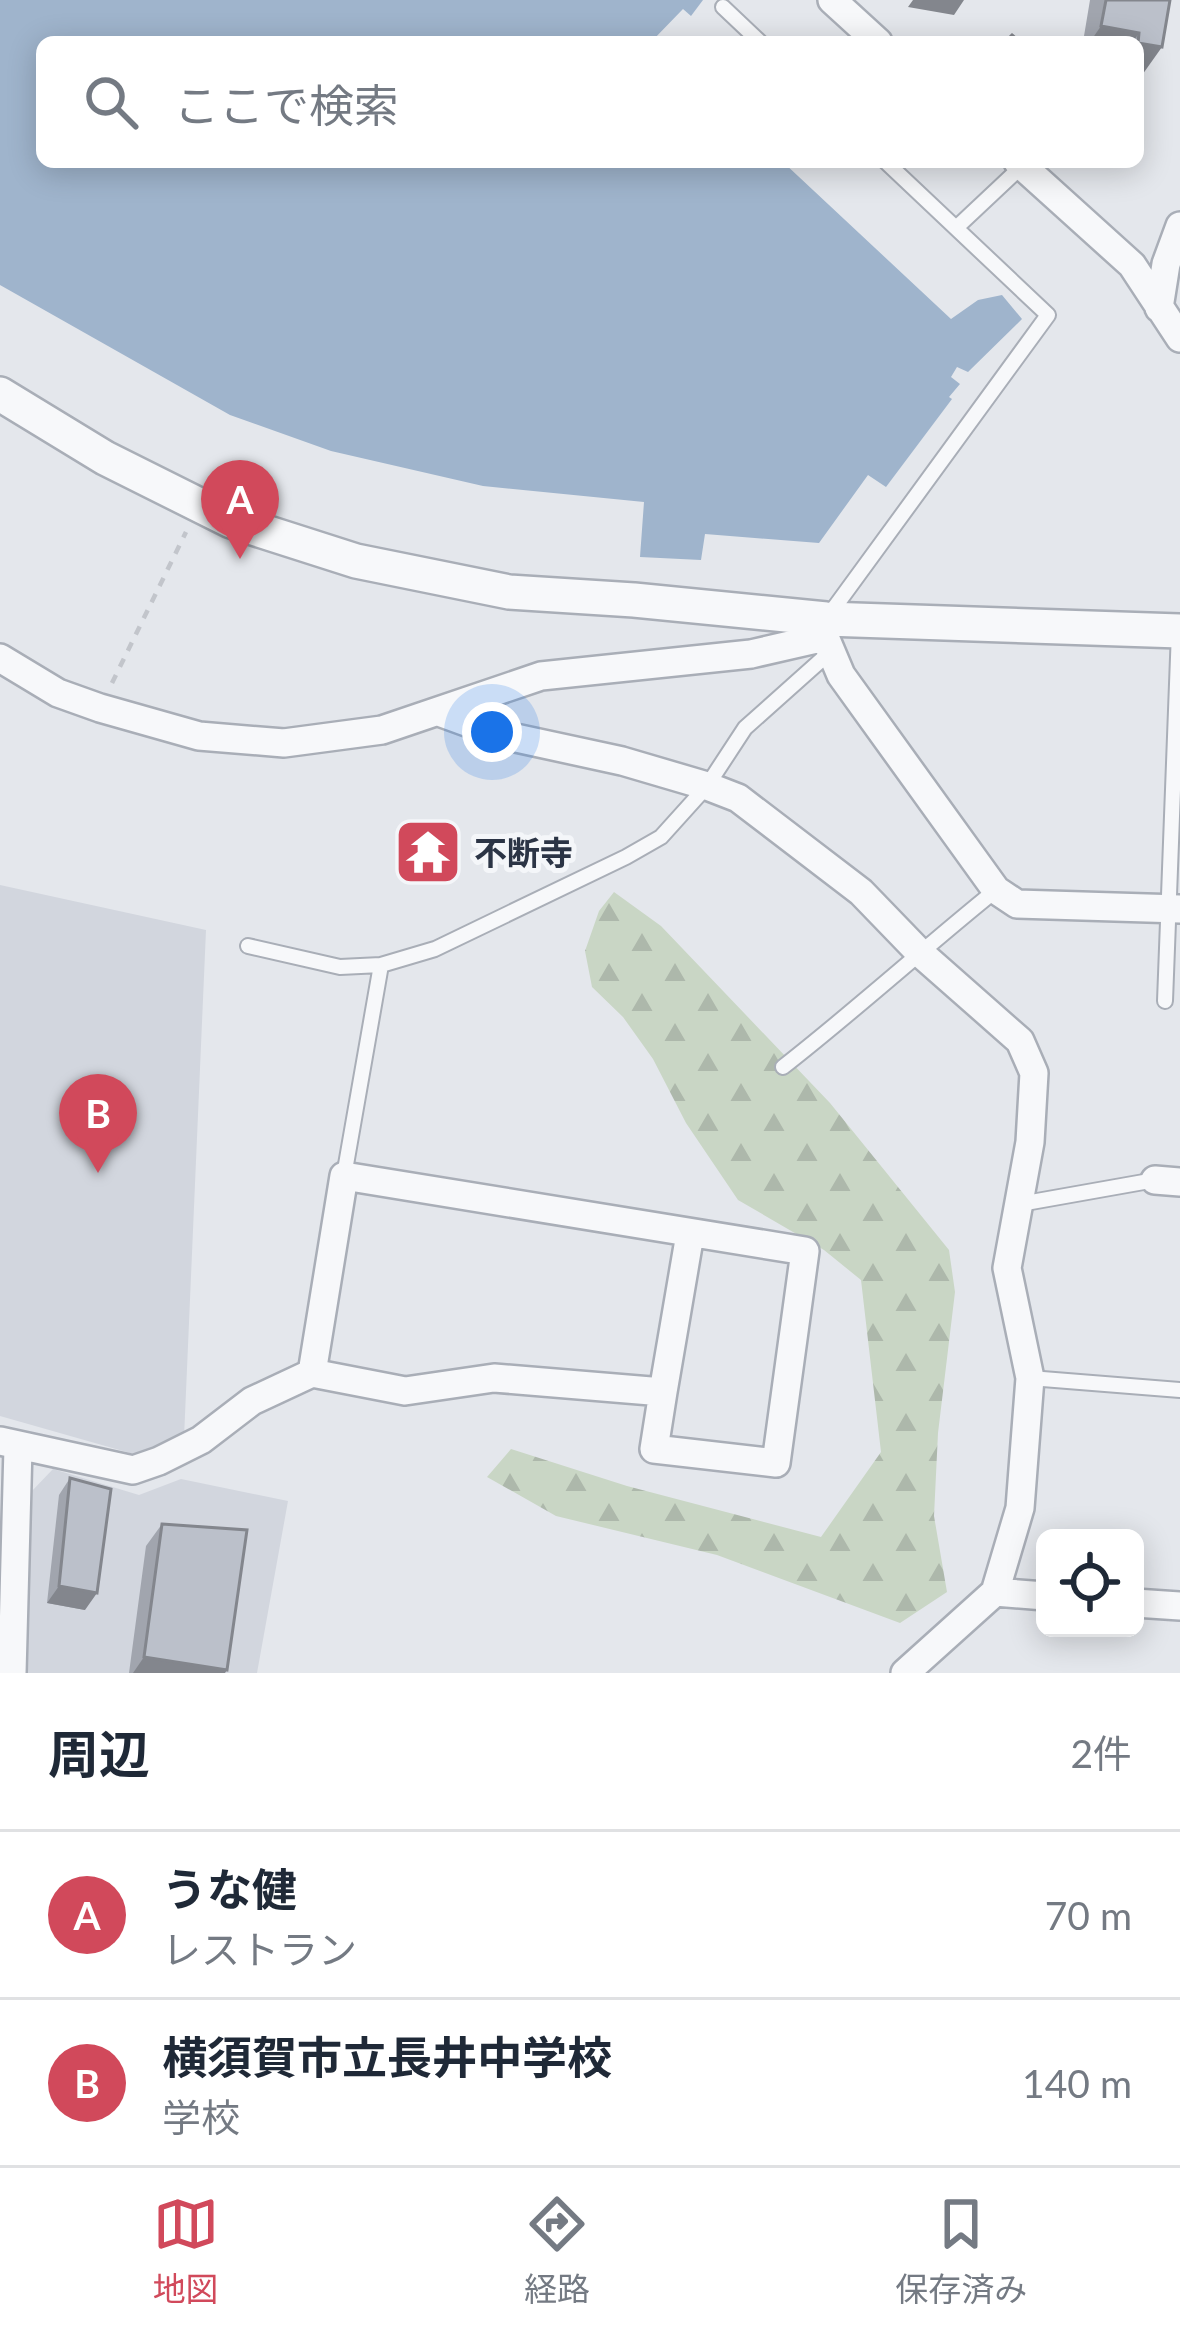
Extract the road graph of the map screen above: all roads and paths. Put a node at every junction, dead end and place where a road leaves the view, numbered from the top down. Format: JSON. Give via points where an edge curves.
{"nodes":[{"id":1,"x":832,"y":0,"type":"edge"},
{"id":2,"x":723,"y":7,"type":"dead end"},
{"id":3,"x":754,"y":36,"type":"edge"},
{"id":4,"x":871,"y":36,"type":"edge"},
{"id":5,"x":892,"y":168,"type":"edge"},
{"id":6,"x":1016,"y":168,"type":"edge"},
{"id":7,"x":1024,"y":168,"type":"edge"},
{"id":8,"x":1180,"y":226,"type":"edge"},
{"id":9,"x":956,"y":228,"type":"junction"},
{"id":10,"x":1159,"y":308,"type":"junction"},
{"id":11,"x":1180,"y":338,"type":"edge"},
{"id":12,"x":0,"y":394,"type":"edge"},
{"id":13,"x":200,"y":505,"type":"junction"},
{"id":14,"x":1180,"y":632,"type":"edge"},
{"id":15,"x":827,"y":636,"type":"junction"},
{"id":16,"x":0,"y":658,"type":"edge"},
{"id":17,"x":100,"y":708,"type":"junction"},
{"id":18,"x":439,"y":712,"type":"junction"},
{"id":19,"x":707,"y":786,"type":"junction"},
{"id":20,"x":996,"y":890,"type":"junction"},
{"id":21,"x":1175,"y":909,"type":"edge"},
{"id":22,"x":248,"y":946,"type":"dead end"},
{"id":23,"x":919,"y":952,"type":"junction"},
{"id":24,"x":381,"y":965,"type":"junction"},
{"id":25,"x":1165,"y":1001,"type":"dead end"},
{"id":26,"x":783,"y":1067,"type":"dead end"},
{"id":27,"x":344,"y":1176,"type":"junction"},
{"id":28,"x":1167,"y":1181,"type":"edge"},
{"id":29,"x":1020,"y":1204,"type":"junction"},
{"id":30,"x":690,"y":1234,"type":"junction"},
{"id":31,"x":312,"y":1373,"type":"junction"},
{"id":32,"x":1030,"y":1378,"type":"junction"},
{"id":33,"x":1180,"y":1390,"type":"edge"},
{"id":34,"x":663,"y":1392,"type":"junction"},
{"id":35,"x":9,"y":1444,"type":"edge"},
{"id":36,"x":995,"y":1592,"type":"junction"},
{"id":37,"x":1036,"y":1594,"type":"edge"},
{"id":38,"x":1144,"y":1604,"type":"edge"},
{"id":39,"x":1180,"y":1606,"type":"edge"},
{"id":40,"x":12,"y":1673,"type":"edge"},
{"id":41,"x":905,"y":1673,"type":"edge"}],
"edges":[{"from":1,"to":4,"type":"street"},
{"from":2,"to":3,"type":"lane"},
{"from":5,"to":9,"type":"lane"},
{"from":6,"to":9,"type":"lane"},
{"from":7,"to":10,"type":"street","via":[[1132,265]]},
{"from":8,"to":10,"type":"street"},
{"from":9,"to":15,"type":"lane","via":[[1048,315]]},
{"from":10,"to":11,"type":"street"},
{"from":12,"to":13,"type":"street"},
{"from":13,"to":15,"type":"street","via":[[356,561],[509,592],[634,600]]},
{"from":13,"to":17,"type":"path"},
{"from":14,"to":15,"type":"street"},
{"from":14,"to":21,"type":"lane"},
{"from":15,"to":18,"type":"street","via":[[768,651],[541,676]]},
{"from":15,"to":19,"type":"lane","via":[[745,728]]},
{"from":15,"to":20,"type":"street","via":[[841,675]]},
{"from":16,"to":17,"type":"street"},
{"from":17,"to":18,"type":"street","via":[[199,736],[284,743],[382,730]]},
{"from":18,"to":19,"type":"street"},
{"from":19,"to":23,"type":"street","via":[[786,832]]},
{"from":19,"to":24,"type":"lane","via":[[662,837],[626,857],[435,950]]},
{"from":20,"to":21,"type":"street","via":[[1017,904]]},
{"from":20,"to":23,"type":"lane"},
{"from":21,"to":25,"type":"lane"},
{"from":22,"to":24,"type":"lane","via":[[340,967]]},
{"from":23,"to":26,"type":"lane"},
{"from":23,"to":29,"type":"street","via":[[1020,1041],[1034,1073]]},
{"from":24,"to":27,"type":"lane"},
{"from":27,"to":30,"type":"street"},
{"from":27,"to":31,"type":"street"},
{"from":28,"to":29,"type":"lane"},
{"from":29,"to":32,"type":"street","via":[[1007,1268]]},
{"from":30,"to":34,"type":"street"},
{"from":30,"to":34,"type":"street","via":[[805,1251],[776,1463],[654,1449]]},
{"from":31,"to":34,"type":"street","via":[[405,1391],[494,1378]]},
{"from":31,"to":35,"type":"street","via":[[134,1470]]},
{"from":32,"to":33,"type":"lane"},
{"from":32,"to":36,"type":"street","via":[[1020,1508]]},
{"from":35,"to":40,"type":"street"},
{"from":36,"to":37,"type":"street"},
{"from":36,"to":41,"type":"street"},
{"from":38,"to":39,"type":"street"}]}
